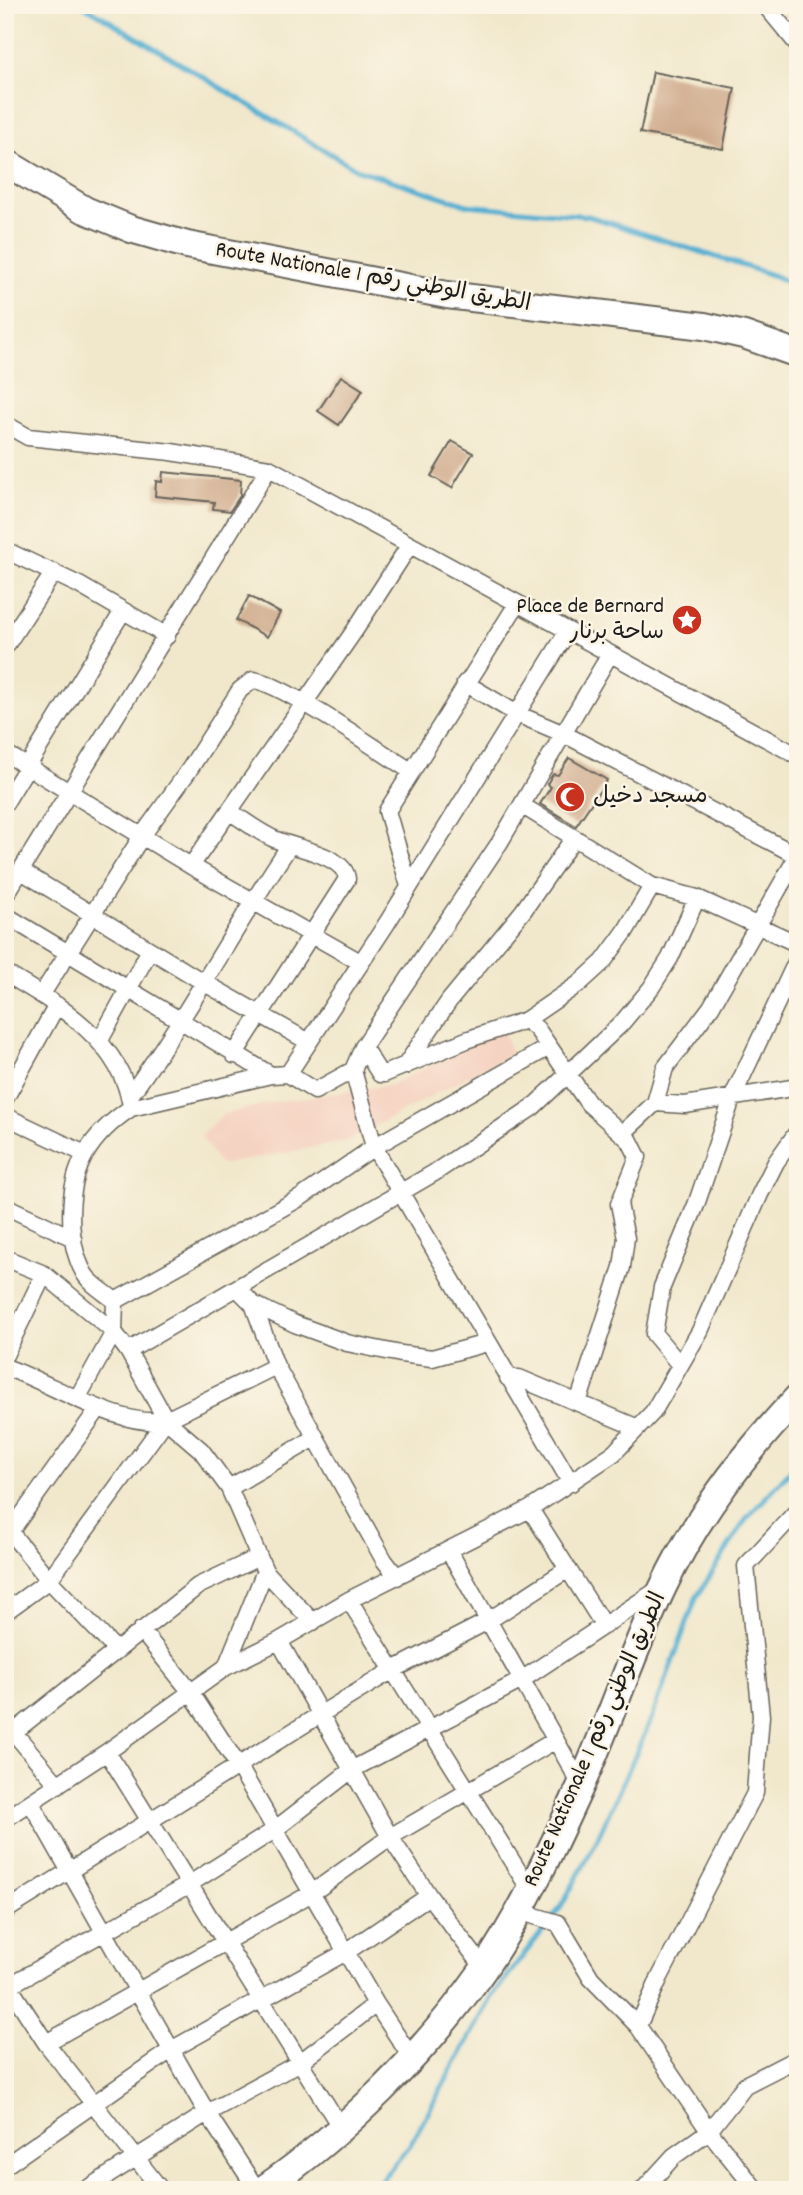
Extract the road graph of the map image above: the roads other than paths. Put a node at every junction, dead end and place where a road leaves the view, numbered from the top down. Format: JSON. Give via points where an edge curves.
{"nodes":[{"id":1,"x":765,"y":5,"type":"edge"},
{"id":2,"x":798,"y":45,"type":"edge"},
{"id":3,"x":5,"y":162,"type":"edge"},
{"id":4,"x":798,"y":354,"type":"edge"},
{"id":5,"x":5,"y":424,"type":"edge"},
{"id":6,"x":269,"y":468,"type":"junction"},
{"id":7,"x":409,"y":546,"type":"junction"},
{"id":8,"x":5,"y":550,"type":"edge"},
{"id":9,"x":54,"y":572,"type":"junction"},
{"id":10,"x":517,"y":604,"type":"junction"},
{"id":11,"x":123,"y":611,"type":"junction"},
{"id":12,"x":568,"y":631,"type":"junction"},
{"id":13,"x":167,"y":636,"type":"junction"},
{"id":14,"x":5,"y":647,"type":"edge"},
{"id":15,"x":610,"y":654,"type":"junction"},
{"id":16,"x":465,"y":683,"type":"junction"},
{"id":17,"x":303,"y":704,"type":"junction"},
{"id":18,"x":517,"y":713,"type":"junction"},
{"id":19,"x":564,"y":734,"type":"junction"},
{"id":20,"x":5,"y":752,"type":"edge"},
{"id":21,"x":798,"y":755,"type":"edge"},
{"id":22,"x":28,"y":767,"type":"junction"},
{"id":23,"x":411,"y":771,"type":"junction"},
{"id":24,"x":70,"y":793,"type":"junction"},
{"id":25,"x":5,"y":803,"type":"edge"},
{"id":26,"x":523,"y":806,"type":"junction"},
{"id":27,"x":229,"y":811,"type":"junction"},
{"id":28,"x":142,"y":836,"type":"junction"},
{"id":29,"x":573,"y":839,"type":"junction"},
{"id":30,"x":290,"y":845,"type":"junction"},
{"id":31,"x":798,"y":856,"type":"edge"},
{"id":32,"x":191,"y":866,"type":"junction"},
{"id":33,"x":21,"y":871,"type":"junction"},
{"id":34,"x":409,"y":886,"type":"junction"},
{"id":35,"x":652,"y":886,"type":"junction"},
{"id":36,"x":5,"y":896,"type":"edge"},
{"id":37,"x":697,"y":898,"type":"junction"},
{"id":38,"x":251,"y":901,"type":"junction"},
{"id":39,"x":5,"y":915,"type":"edge"},
{"id":40,"x":93,"y":915,"type":"junction"},
{"id":41,"x":757,"y":926,"type":"junction"},
{"id":42,"x":311,"y":934,"type":"junction"},
{"id":43,"x":798,"y":944,"type":"edge"},
{"id":44,"x":150,"y":950,"type":"junction"},
{"id":45,"x":69,"y":955,"type":"junction"},
{"id":46,"x":798,"y":958,"type":"edge"},
{"id":47,"x":360,"y":962,"type":"junction"},
{"id":48,"x":7,"y":979,"type":"edge"},
{"id":49,"x":203,"y":982,"type":"junction"},
{"id":50,"x":127,"y":991,"type":"junction"},
{"id":51,"x":42,"y":994,"type":"junction"},
{"id":52,"x":57,"y":1005,"type":"junction"},
{"id":53,"x":259,"y":1014,"type":"junction"},
{"id":54,"x":526,"y":1020,"type":"junction"},
{"id":55,"x":181,"y":1022,"type":"junction"},
{"id":56,"x":99,"y":1042,"type":"junction"},
{"id":57,"x":309,"y":1042,"type":"junction"},
{"id":58,"x":363,"y":1047,"type":"junction"},
{"id":59,"x":549,"y":1047,"type":"junction"},
{"id":60,"x":234,"y":1055,"type":"junction"},
{"id":61,"x":404,"y":1068,"type":"junction"},
{"id":62,"x":353,"y":1070,"type":"junction"},
{"id":63,"x":288,"y":1074,"type":"junction"},
{"id":64,"x":271,"y":1075,"type":"junction"},
{"id":65,"x":568,"y":1075,"type":"junction"},
{"id":66,"x":798,"y":1087,"type":"edge"},
{"id":67,"x":733,"y":1096,"type":"junction"},
{"id":68,"x":5,"y":1099,"type":"edge"},
{"id":69,"x":130,"y":1103,"type":"junction"},
{"id":70,"x":655,"y":1103,"type":"junction"},
{"id":71,"x":5,"y":1116,"type":"edge"},
{"id":72,"x":798,"y":1131,"type":"edge"},
{"id":73,"x":623,"y":1133,"type":"junction"},
{"id":74,"x":374,"y":1147,"type":"junction"},
{"id":75,"x":85,"y":1154,"type":"junction"},
{"id":76,"x":402,"y":1191,"type":"junction"},
{"id":77,"x":5,"y":1206,"type":"edge"},
{"id":78,"x":73,"y":1238,"type":"junction"},
{"id":79,"x":7,"y":1263,"type":"edge"},
{"id":80,"x":44,"y":1274,"type":"junction"},
{"id":81,"x":237,"y":1288,"type":"junction"},
{"id":82,"x":115,"y":1301,"type":"junction"},
{"id":83,"x":253,"y":1304,"type":"junction"},
{"id":84,"x":114,"y":1332,"type":"junction"},
{"id":85,"x":487,"y":1343,"type":"junction"},
{"id":86,"x":128,"y":1351,"type":"junction"},
{"id":87,"x":5,"y":1355,"type":"edge"},
{"id":88,"x":680,"y":1365,"type":"junction"},
{"id":89,"x":276,"y":1366,"type":"junction"},
{"id":90,"x":5,"y":1367,"type":"edge"},
{"id":91,"x":508,"y":1378,"type":"junction"},
{"id":92,"x":78,"y":1397,"type":"junction"},
{"id":93,"x":798,"y":1397,"type":"edge"},
{"id":94,"x":578,"y":1403,"type":"junction"},
{"id":95,"x":99,"y":1408,"type":"junction"},
{"id":96,"x":166,"y":1420,"type":"junction"},
{"id":97,"x":638,"y":1428,"type":"junction"},
{"id":98,"x":314,"y":1438,"type":"junction"},
{"id":99,"x":571,"y":1483,"type":"junction"},
{"id":100,"x":229,"y":1488,"type":"junction"},
{"id":101,"x":530,"y":1509,"type":"junction"},
{"id":102,"x":798,"y":1510,"type":"edge"},
{"id":103,"x":449,"y":1551,"type":"junction"},
{"id":104,"x":262,"y":1564,"type":"junction"},
{"id":105,"x":568,"y":1569,"type":"junction"},
{"id":106,"x":397,"y":1577,"type":"junction"},
{"id":107,"x":49,"y":1580,"type":"junction"},
{"id":108,"x":663,"y":1586,"type":"junction"},
{"id":109,"x":349,"y":1600,"type":"junction"},
{"id":110,"x":5,"y":1612,"type":"edge"},
{"id":111,"x":313,"y":1622,"type":"junction"},
{"id":112,"x":488,"y":1622,"type":"junction"},
{"id":113,"x":604,"y":1626,"type":"junction"},
{"id":114,"x":141,"y":1630,"type":"junction"},
{"id":115,"x":279,"y":1641,"type":"junction"},
{"id":116,"x":116,"y":1650,"type":"junction"},
{"id":117,"x":226,"y":1667,"type":"junction"},
{"id":118,"x":393,"y":1670,"type":"junction"},
{"id":119,"x":520,"y":1681,"type":"junction"},
{"id":120,"x":190,"y":1691,"type":"junction"},
{"id":121,"x":321,"y":1714,"type":"junction"},
{"id":122,"x":9,"y":1727,"type":"edge"},
{"id":123,"x":430,"y":1729,"type":"junction"},
{"id":124,"x":554,"y":1741,"type":"junction"},
{"id":125,"x":107,"y":1752,"type":"junction"},
{"id":126,"x":239,"y":1767,"type":"junction"},
{"id":127,"x":353,"y":1769,"type":"junction"},
{"id":128,"x":58,"y":1785,"type":"junction"},
{"id":129,"x":581,"y":1785,"type":"junction"},
{"id":130,"x":467,"y":1790,"type":"junction"},
{"id":131,"x":31,"y":1803,"type":"junction"},
{"id":132,"x":5,"y":1819,"type":"edge"},
{"id":133,"x":151,"y":1820,"type":"junction"},
{"id":134,"x":273,"y":1830,"type":"junction"},
{"id":135,"x":390,"y":1836,"type":"junction"},
{"id":136,"x":67,"y":1871,"type":"junction"},
{"id":137,"x":188,"y":1885,"type":"junction"},
{"id":138,"x":312,"y":1893,"type":"junction"},
{"id":139,"x":429,"y":1896,"type":"junction"},
{"id":140,"x":524,"y":1901,"type":"junction"},
{"id":141,"x":5,"y":1911,"type":"edge"},
{"id":142,"x":102,"y":1931,"type":"junction"},
{"id":143,"x":225,"y":1944,"type":"junction"},
{"id":144,"x":346,"y":1952,"type":"junction"},
{"id":145,"x":484,"y":1968,"type":"junction"},
{"id":146,"x":6,"y":1985,"type":"edge"},
{"id":147,"x":139,"y":1990,"type":"junction"},
{"id":148,"x":261,"y":2002,"type":"junction"},
{"id":149,"x":376,"y":2004,"type":"junction"},
{"id":150,"x":638,"y":2026,"type":"junction"},
{"id":151,"x":46,"y":2043,"type":"junction"},
{"id":152,"x":171,"y":2050,"type":"junction"},
{"id":153,"x":411,"y":2057,"type":"junction"},
{"id":154,"x":798,"y":2058,"type":"edge"},
{"id":155,"x":299,"y":2063,"type":"junction"},
{"id":156,"x":94,"y":2102,"type":"junction"},
{"id":157,"x":207,"y":2113,"type":"junction"},
{"id":158,"x":341,"y":2128,"type":"junction"},
{"id":159,"x":709,"y":2130,"type":"junction"},
{"id":160,"x":136,"y":2155,"type":"junction"},
{"id":161,"x":5,"y":2166,"type":"edge"},
{"id":162,"x":85,"y":2190,"type":"edge"},
{"id":163,"x":161,"y":2190,"type":"edge"},
{"id":164,"x":259,"y":2190,"type":"edge"},
{"id":165,"x":643,"y":2190,"type":"edge"},
{"id":166,"x":756,"y":2190,"type":"edge"}],
"edges":[{"from":1,"to":2,"type":"street"},
{"from":3,"to":4,"type":"highway","name":"Route Nationale الطريق الوطني رقم 1","via":[[85,210],[187,245],[447,295],[704,326]]},
{"from":5,"to":6,"type":"street","via":[[28,437]]},
{"from":6,"to":7,"type":"street"},
{"from":6,"to":13,"type":"street"},
{"from":7,"to":10,"type":"street"},
{"from":7,"to":17,"type":"street"},
{"from":8,"to":9,"type":"street"},
{"from":9,"to":11,"type":"street"},
{"from":9,"to":14,"type":"street"},
{"from":10,"to":12,"type":"street"},
{"from":10,"to":16,"type":"street"},
{"from":11,"to":13,"type":"street"},
{"from":11,"to":22,"type":"street"},
{"from":12,"to":15,"type":"street"},
{"from":12,"to":18,"type":"street"},
{"from":13,"to":24,"type":"street"},
{"from":15,"to":19,"type":"street"},
{"from":15,"to":21,"type":"street"},
{"from":16,"to":18,"type":"street"},
{"from":16,"to":23,"type":"street"},
{"from":17,"to":23,"type":"street"},
{"from":17,"to":27,"type":"street"},
{"from":17,"to":28,"type":"street","via":[[262,681],[245,685]]},
{"from":18,"to":19,"type":"street"},
{"from":18,"to":34,"type":"street"},
{"from":19,"to":26,"type":"street"},
{"from":19,"to":31,"type":"street"},
{"from":20,"to":22,"type":"street"},
{"from":22,"to":24,"type":"street"},
{"from":22,"to":25,"type":"street"},
{"from":23,"to":34,"type":"street","via":[[387,811]]},
{"from":24,"to":28,"type":"street"},
{"from":24,"to":33,"type":"street"},
{"from":26,"to":29,"type":"street"},
{"from":26,"to":58,"type":"street"},
{"from":27,"to":30,"type":"street"},
{"from":27,"to":32,"type":"street"},
{"from":28,"to":32,"type":"street"},
{"from":28,"to":40,"type":"street"},
{"from":29,"to":35,"type":"street"},
{"from":29,"to":61,"type":"street","via":[[523,911],[449,1001]]},
{"from":30,"to":38,"type":"street"},
{"from":30,"to":42,"type":"street","via":[[310,850],[347,872],[347,879]]},
{"from":31,"to":41,"type":"street"},
{"from":32,"to":38,"type":"street"},
{"from":33,"to":36,"type":"street"},
{"from":33,"to":40,"type":"street"},
{"from":34,"to":47,"type":"street"},
{"from":35,"to":37,"type":"street"},
{"from":35,"to":54,"type":"street","via":[[603,961]]},
{"from":37,"to":41,"type":"street"},
{"from":37,"to":65,"type":"street","via":[[651,988]]},
{"from":38,"to":42,"type":"street"},
{"from":38,"to":49,"type":"street"},
{"from":39,"to":45,"type":"street"},
{"from":40,"to":44,"type":"street"},
{"from":40,"to":45,"type":"street"},
{"from":41,"to":43,"type":"street"},
{"from":41,"to":70,"type":"street","via":[[711,1007],[665,1068]]},
{"from":42,"to":47,"type":"street"},
{"from":42,"to":53,"type":"street"},
{"from":44,"to":49,"type":"street"},
{"from":44,"to":50,"type":"street"},
{"from":45,"to":50,"type":"street"},
{"from":45,"to":51,"type":"street"},
{"from":46,"to":67,"type":"street"},
{"from":47,"to":57,"type":"street"},
{"from":48,"to":51,"type":"street"},
{"from":49,"to":53,"type":"street"},
{"from":49,"to":55,"type":"street"},
{"from":50,"to":55,"type":"street"},
{"from":50,"to":56,"type":"street"},
{"from":51,"to":52,"type":"street"},
{"from":52,"to":56,"type":"street"},
{"from":52,"to":68,"type":"street"},
{"from":53,"to":57,"type":"street"},
{"from":53,"to":60,"type":"street"},
{"from":54,"to":59,"type":"street"},
{"from":54,"to":61,"type":"street"},
{"from":55,"to":60,"type":"street"},
{"from":55,"to":69,"type":"street"},
{"from":56,"to":69,"type":"street","via":[[112,1058]]},
{"from":57,"to":63,"type":"street"},
{"from":58,"to":61,"type":"street","via":[[380,1074]]},
{"from":58,"to":62,"type":"street"},
{"from":59,"to":65,"type":"street"},
{"from":59,"to":74,"type":"street"},
{"from":60,"to":64,"type":"street"},
{"from":62,"to":63,"type":"street","via":[[314,1091]]},
{"from":62,"to":74,"type":"street"},
{"from":63,"to":64,"type":"street"},
{"from":64,"to":69,"type":"street"},
{"from":65,"to":73,"type":"street","via":[[588,1103]]},
{"from":65,"to":76,"type":"street","via":[[510,1125]]},
{"from":66,"to":67,"type":"street"},
{"from":67,"to":70,"type":"street","via":[[685,1105]]},
{"from":67,"to":88,"type":"street","via":[[662,1287],[656,1315],[654,1334]]},
{"from":69,"to":75,"type":"street"},
{"from":70,"to":73,"type":"street"},
{"from":71,"to":75,"type":"street"},
{"from":72,"to":88,"type":"street","via":[[776,1162],[705,1322]]},
{"from":73,"to":94,"type":"street","via":[[638,1157],[619,1204],[625,1238],[622,1267]]},
{"from":74,"to":76,"type":"street"},
{"from":74,"to":82,"type":"street","via":[[300,1198]]},
{"from":75,"to":78,"type":"street","via":[[74,1200]]},
{"from":76,"to":81,"type":"street"},
{"from":76,"to":85,"type":"street"},
{"from":77,"to":78,"type":"street"},
{"from":78,"to":82,"type":"street","via":[[85,1275]]},
{"from":79,"to":80,"type":"street"},
{"from":80,"to":84,"type":"street"},
{"from":80,"to":87,"type":"street"},
{"from":81,"to":83,"type":"street"},
{"from":81,"to":86,"type":"street"},
{"from":82,"to":84,"type":"street"},
{"from":83,"to":85,"type":"street","via":[[347,1343],[401,1354],[432,1358]]},
{"from":83,"to":89,"type":"street"},
{"from":84,"to":86,"type":"street"},
{"from":84,"to":92,"type":"street"},
{"from":85,"to":91,"type":"street"},
{"from":86,"to":96,"type":"street"},
{"from":88,"to":97,"type":"street","via":[[653,1412]]},
{"from":89,"to":96,"type":"street"},
{"from":89,"to":98,"type":"street"},
{"from":90,"to":92,"type":"street"},
{"from":91,"to":94,"type":"street","via":[[519,1378]]},
{"from":91,"to":99,"type":"street"},
{"from":92,"to":95,"type":"street"},
{"from":93,"to":108,"type":"highway","name":"Route Nationale الطريق الوطني رقم 1","via":[[731,1476]]},
{"from":94,"to":97,"type":"street"},
{"from":95,"to":96,"type":"street","via":[[144,1423]]},
{"from":95,"to":107,"type":"street","via":[[9,1532]]},
{"from":96,"to":100,"type":"street","via":[[201,1450]]},
{"from":96,"to":107,"type":"street"},
{"from":97,"to":99,"type":"street"},
{"from":98,"to":100,"type":"street"},
{"from":98,"to":106,"type":"street"},
{"from":99,"to":101,"type":"street"},
{"from":100,"to":104,"type":"street"},
{"from":101,"to":103,"type":"street"},
{"from":101,"to":105,"type":"street"},
{"from":102,"to":150,"type":"street","via":[[746,1566],[761,1716],[755,1793]]},
{"from":103,"to":106,"type":"street"},
{"from":103,"to":112,"type":"street"},
{"from":104,"to":111,"type":"street"},
{"from":104,"to":114,"type":"street","via":[[198,1586]]},
{"from":104,"to":117,"type":"street"},
{"from":105,"to":112,"type":"street"},
{"from":105,"to":113,"type":"street"},
{"from":106,"to":109,"type":"street"},
{"from":107,"to":110,"type":"street"},
{"from":107,"to":116,"type":"street"},
{"from":108,"to":113,"type":"street"},
{"from":108,"to":129,"type":"highway","name":"Route Nationale الطريق الوطني رقم 1"},
{"from":109,"to":111,"type":"street"},
{"from":109,"to":118,"type":"street"},
{"from":111,"to":115,"type":"street"},
{"from":112,"to":118,"type":"street"},
{"from":112,"to":119,"type":"street"},
{"from":113,"to":119,"type":"street"},
{"from":114,"to":116,"type":"street"},
{"from":114,"to":120,"type":"street"},
{"from":115,"to":117,"type":"street"},
{"from":115,"to":121,"type":"street"},
{"from":116,"to":122,"type":"street"},
{"from":117,"to":120,"type":"street"},
{"from":118,"to":121,"type":"street"},
{"from":118,"to":123,"type":"street"},
{"from":119,"to":123,"type":"street"},
{"from":119,"to":124,"type":"street"},
{"from":120,"to":125,"type":"street"},
{"from":120,"to":126,"type":"street"},
{"from":121,"to":126,"type":"street"},
{"from":121,"to":127,"type":"street"},
{"from":122,"to":128,"type":"street"},
{"from":123,"to":127,"type":"street"},
{"from":123,"to":130,"type":"street"},
{"from":124,"to":129,"type":"street"},
{"from":124,"to":130,"type":"street"},
{"from":125,"to":128,"type":"street"},
{"from":125,"to":133,"type":"street"},
{"from":126,"to":133,"type":"street"},
{"from":126,"to":134,"type":"street"},
{"from":127,"to":134,"type":"street"},
{"from":127,"to":135,"type":"street"},
{"from":128,"to":131,"type":"street"},
{"from":129,"to":140,"type":"highway","name":"Route Nationale الطريق الوطني رقم 1"},
{"from":130,"to":135,"type":"street"},
{"from":130,"to":140,"type":"street"},
{"from":131,"to":132,"type":"street"},
{"from":131,"to":136,"type":"street"},
{"from":133,"to":136,"type":"street"},
{"from":133,"to":137,"type":"street"},
{"from":134,"to":137,"type":"street"},
{"from":134,"to":138,"type":"street"},
{"from":135,"to":138,"type":"street"},
{"from":135,"to":139,"type":"street"},
{"from":136,"to":141,"type":"street"},
{"from":136,"to":142,"type":"street"},
{"from":137,"to":142,"type":"street"},
{"from":137,"to":143,"type":"street"},
{"from":138,"to":143,"type":"street"},
{"from":138,"to":144,"type":"street"},
{"from":139,"to":144,"type":"street"},
{"from":139,"to":145,"type":"street"},
{"from":140,"to":145,"type":"highway","name":"Route Nationale الطريق الوطني رقم 1"},
{"from":140,"to":150,"type":"street","via":[[558,1923],[591,1978]]},
{"from":142,"to":146,"type":"street"},
{"from":142,"to":147,"type":"street"},
{"from":143,"to":147,"type":"street"},
{"from":143,"to":148,"type":"street"},
{"from":144,"to":148,"type":"street"},
{"from":144,"to":149,"type":"street"},
{"from":145,"to":153,"type":"highway","name":"Route Nationale الطريق الوطني رقم 1"},
{"from":146,"to":151,"type":"street"},
{"from":147,"to":151,"type":"street"},
{"from":147,"to":152,"type":"street"},
{"from":148,"to":152,"type":"street"},
{"from":148,"to":155,"type":"street"},
{"from":149,"to":153,"type":"street"},
{"from":149,"to":155,"type":"street"},
{"from":150,"to":159,"type":"street"},
{"from":151,"to":156,"type":"street"},
{"from":152,"to":156,"type":"street"},
{"from":152,"to":157,"type":"street"},
{"from":153,"to":158,"type":"highway","name":"Route Nationale الطريق الوطني رقم 1"},
{"from":154,"to":159,"type":"street","via":[[745,2085]]},
{"from":155,"to":157,"type":"street"},
{"from":155,"to":158,"type":"street"},
{"from":156,"to":160,"type":"street"},
{"from":156,"to":161,"type":"street"},
{"from":157,"to":160,"type":"street"},
{"from":157,"to":164,"type":"street"},
{"from":158,"to":164,"type":"highway","name":"Route Nationale الطريق الوطني رقم 1","via":[[300,2164]]},
{"from":159,"to":165,"type":"street","via":[[674,2156]]},
{"from":159,"to":166,"type":"street"},
{"from":160,"to":162,"type":"street"},
{"from":160,"to":163,"type":"street"}]}
